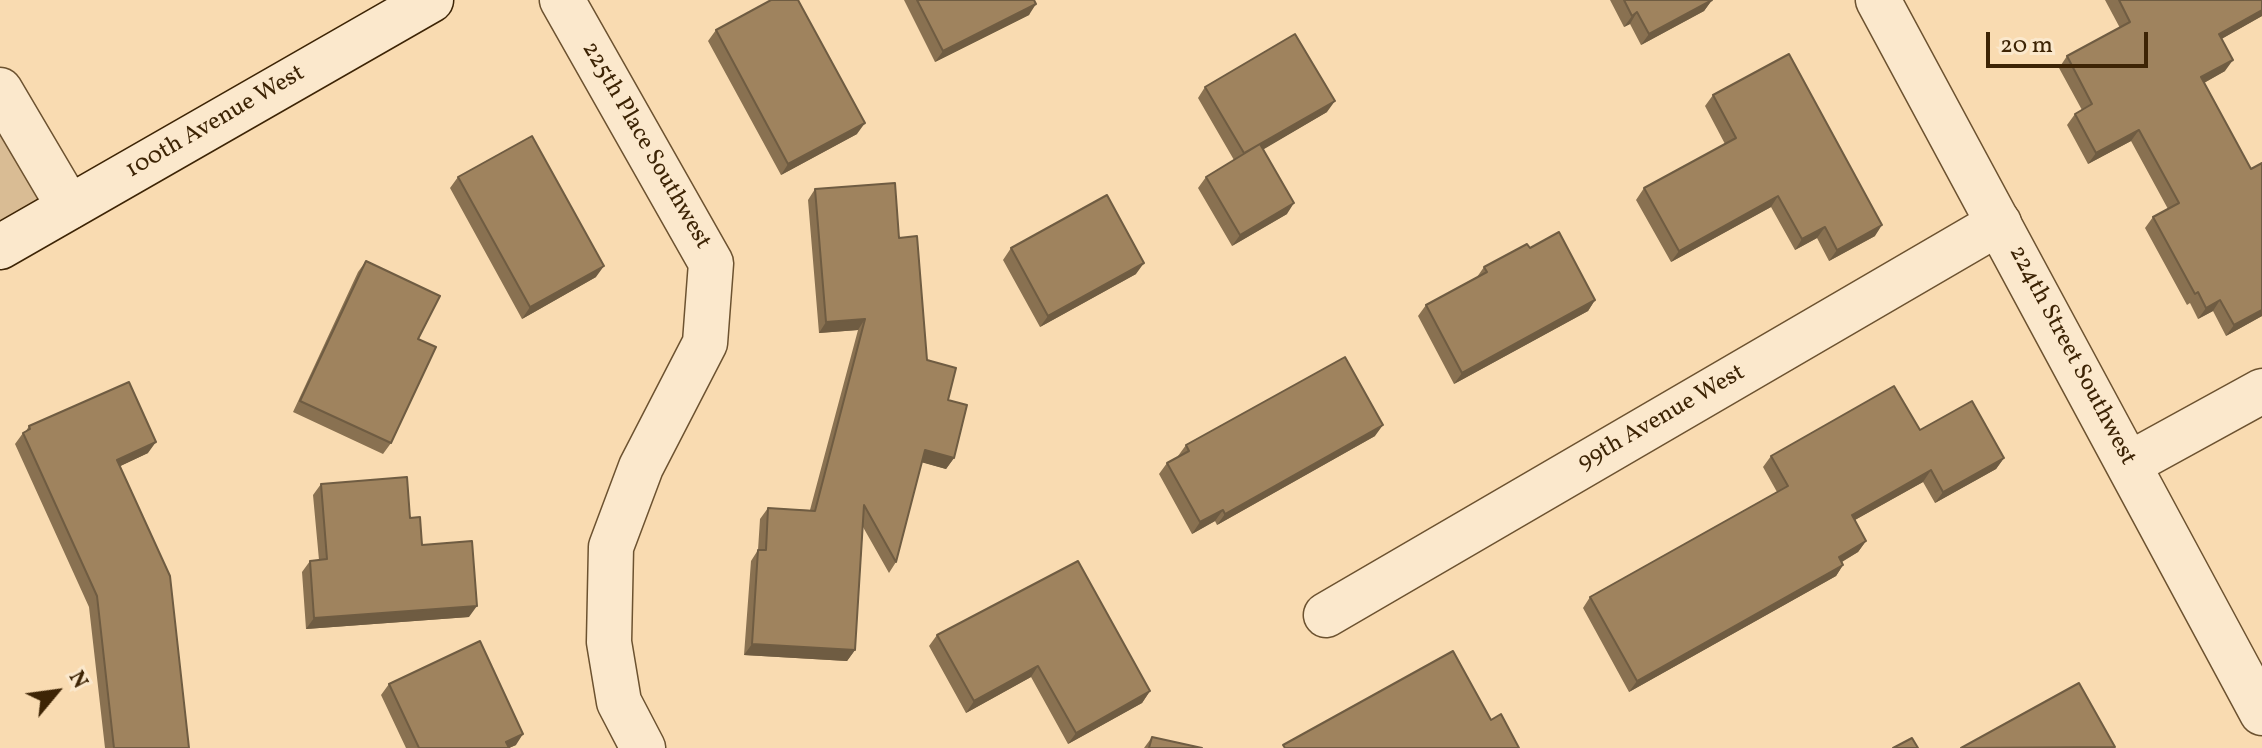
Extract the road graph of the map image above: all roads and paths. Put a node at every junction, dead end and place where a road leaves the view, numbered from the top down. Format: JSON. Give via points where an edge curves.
{"nodes":[{"id":1,"x":431,"y":0,"type":"edge"},
{"id":2,"x":562,"y":0,"type":"edge"},
{"id":3,"x":1878,"y":0,"type":"edge"},
{"id":4,"x":0,"y":90,"type":"edge"},
{"id":5,"x":69,"y":207,"type":"junction"},
{"id":6,"x":1999,"y":223,"type":"junction"},
{"id":7,"x":0,"y":247,"type":"edge"},
{"id":8,"x":2262,"y":391,"type":"edge"},
{"id":9,"x":2129,"y":464,"type":"junction"},
{"id":10,"x":1326,"y":615,"type":"dead end"},
{"id":11,"x":2262,"y":713,"type":"edge"},
{"id":12,"x":643,"y":748,"type":"edge"}],
"edges":[{"from":1,"to":5,"type":"street","name":"100th Avenue West"},
{"from":2,"to":12,"type":"street","name":"225th Place Southwest","via":[[711,263],[705,343],[641,467],[611,547],[609,642],[619,702]]},
{"from":3,"to":6,"type":"street","name":"224th Street Southwest"},
{"from":4,"to":5,"type":"street"},
{"from":5,"to":7,"type":"street","name":"100th Avenue West"},
{"from":6,"to":9,"type":"street","name":"224th Street Southwest"},
{"from":6,"to":10,"type":"street","name":"99th Avenue West"},
{"from":8,"to":9,"type":"street"},
{"from":9,"to":11,"type":"street","name":"224th Street Southwest"}]}
